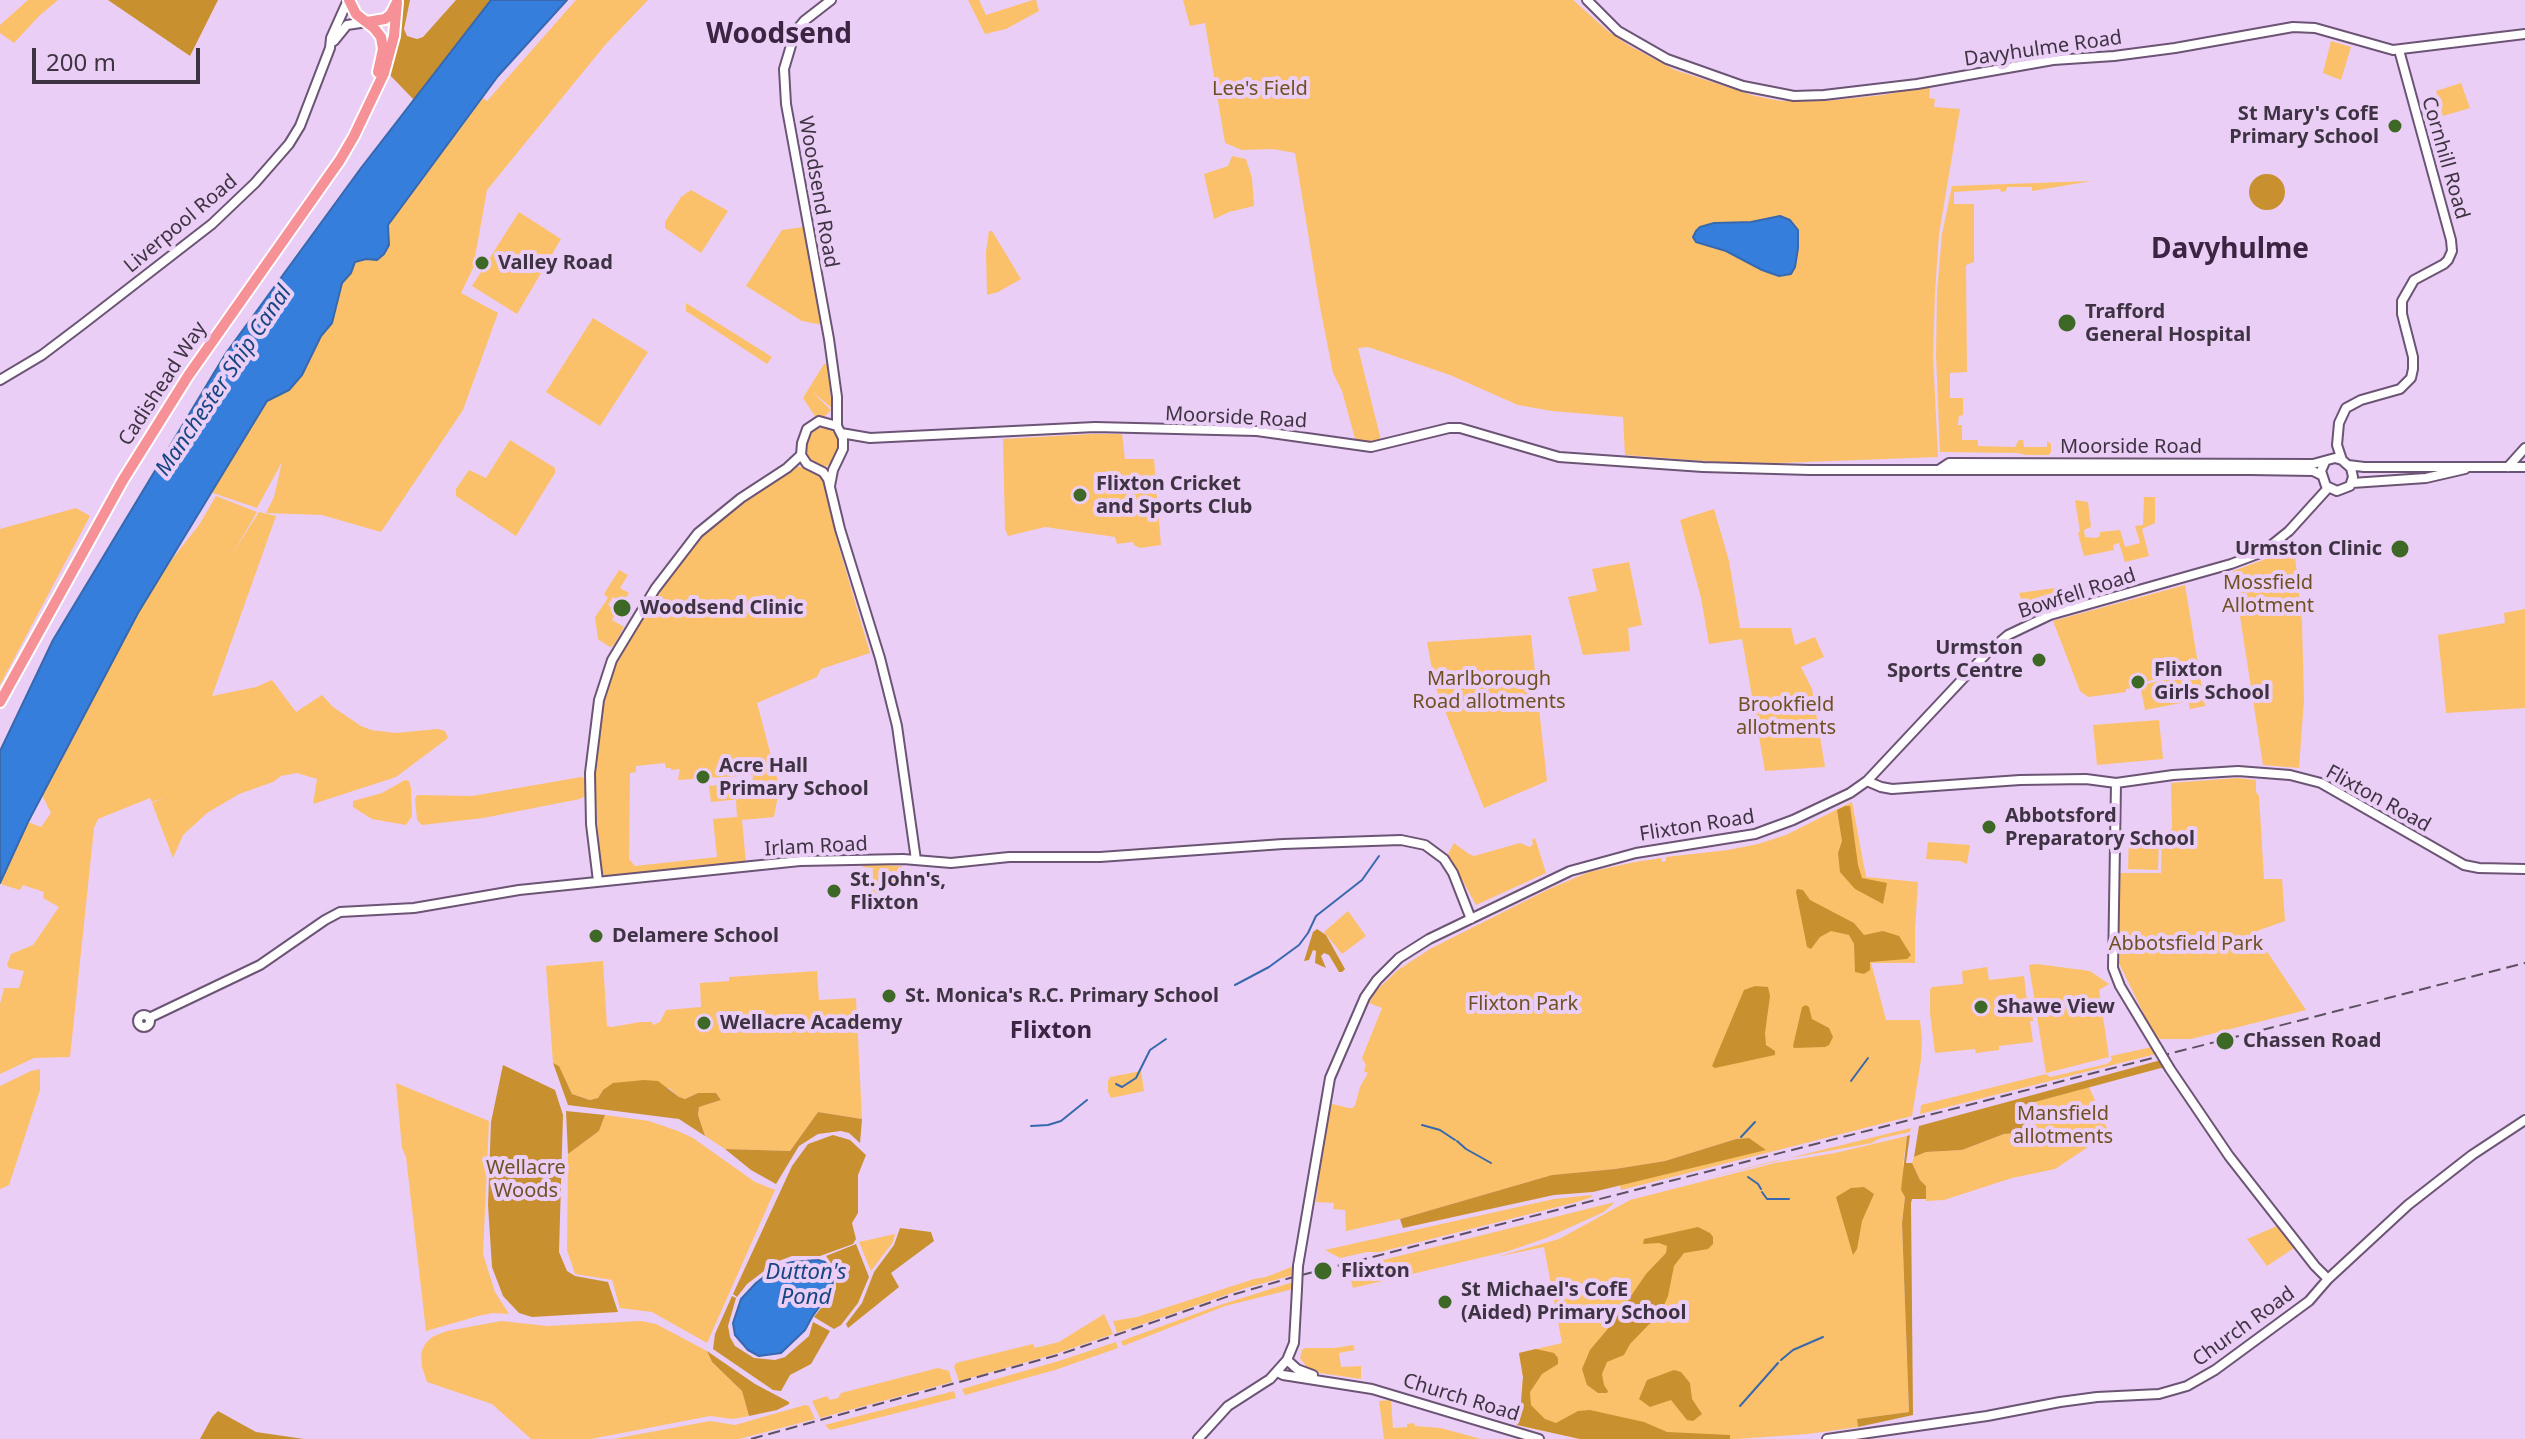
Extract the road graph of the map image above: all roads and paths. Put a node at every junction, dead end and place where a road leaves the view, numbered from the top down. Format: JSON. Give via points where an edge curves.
{"nodes":[{"id":1,"x":349,"y":0,"type":"edge"},
{"id":2,"x":831,"y":0,"type":"edge"},
{"id":3,"x":1587,"y":0,"type":"edge"},
{"id":4,"x":397,"y":1,"type":"edge"},
{"id":5,"x":367,"y":22,"type":"junction"},
{"id":6,"x":2525,"y":34,"type":"edge"},
{"id":7,"x":330,"y":48,"type":"junction"},
{"id":8,"x":2399,"y":50,"type":"junction"},
{"id":9,"x":373,"y":97,"type":"junction"},
{"id":10,"x":0,"y":380,"type":"edge"},
{"id":11,"x":837,"y":407,"type":"junction"},
{"id":12,"x":823,"y":421,"type":"junction"},
{"id":13,"x":839,"y":429,"type":"junction"},
{"id":14,"x":859,"y":437,"type":"junction"},
{"id":15,"x":2337,"y":445,"type":"junction"},
{"id":16,"x":2525,"y":448,"type":"edge"},
{"id":17,"x":843,"y":449,"type":"junction"},
{"id":18,"x":804,"y":459,"type":"junction"},
{"id":19,"x":2327,"y":461,"type":"junction"},
{"id":20,"x":2345,"y":462,"type":"junction"},
{"id":21,"x":836,"y":465,"type":"junction"},
{"id":22,"x":2207,"y":467,"type":"junction"},
{"id":23,"x":2469,"y":467,"type":"junction"},
{"id":24,"x":2508,"y":467,"type":"junction"},
{"id":25,"x":2525,"y":467,"type":"edge"},
{"id":26,"x":818,"y":469,"type":"junction"},
{"id":27,"x":2321,"y":475,"type":"junction"},
{"id":28,"x":2352,"y":483,"type":"junction"},
{"id":29,"x":830,"y":486,"type":"junction"},
{"id":30,"x":2328,"y":488,"type":"junction"},
{"id":31,"x":0,"y":702,"type":"edge"},
{"id":32,"x":1867,"y":781,"type":"junction"},
{"id":33,"x":2116,"y":783,"type":"junction"},
{"id":34,"x":910,"y":828,"type":"junction"},
{"id":35,"x":903,"y":859,"type":"junction"},
{"id":36,"x":916,"y":860,"type":"junction"},
{"id":37,"x":2525,"y":869,"type":"edge"},
{"id":38,"x":598,"y":881,"type":"junction"},
{"id":39,"x":1471,"y":919,"type":"junction"},
{"id":40,"x":149,"y":1018,"type":"dead end"},
{"id":41,"x":2525,"y":1120,"type":"edge"},
{"id":42,"x":2328,"y":1279,"type":"junction"},
{"id":43,"x":1287,"y":1360,"type":"junction"},
{"id":44,"x":1277,"y":1372,"type":"junction"},
{"id":45,"x":1326,"y":1380,"type":"junction"},
{"id":46,"x":1198,"y":1439,"type":"edge"},
{"id":47,"x":1539,"y":1439,"type":"edge"},
{"id":48,"x":1827,"y":1439,"type":"edge"}],
"edges":[{"from":1,"to":5,"type":"highway","name":"Cadishead Way"},
{"from":1,"to":7,"type":"street","name":"Liverpool Road"},
{"from":2,"to":11,"type":"street","name":"Woodsend Road","via":[[795,32],[784,69]]},
{"from":3,"to":8,"type":"street","name":"Davyhulme Road","via":[[1618,31],[1667,59],[1743,86],[1794,96],[1917,84],[2301,26]]},
{"from":4,"to":5,"type":"highway","via":[[389,17]]},
{"from":4,"to":9,"type":"highway","name":"Cadishead Way","via":[[392,46]]},
{"from":5,"to":7,"type":"street","name":"Liverpool Road","via":[[347,25]]},
{"from":5,"to":9,"type":"highway","name":"Cadishead Way","via":[[383,44]]},
{"from":6,"to":8,"type":"street","name":"Davyhulme Road"},
{"from":7,"to":10,"type":"street","name":"Liverpool Road","via":[[300,126],[255,183],[212,224],[83,324]]},
{"from":8,"to":15,"type":"street","name":"Cornhill Road","via":[[2452,251],[2444,264],[2414,280],[2402,301],[2413,357],[2411,378],[2400,389],[2346,408]]},
{"from":9,"to":31,"type":"highway","name":"Cadishead Way","via":[[340,160],[213,339],[123,480]]},
{"from":11,"to":12,"type":"street"},
{"from":11,"to":13,"type":"street","name":"Woodsend Road"},
{"from":12,"to":13,"type":"street"},
{"from":12,"to":18,"type":"street","via":[[807,429]]},
{"from":13,"to":14,"type":"street","name":"Moorside Road"},
{"from":13,"to":17,"type":"street"},
{"from":14,"to":17,"type":"street"},
{"from":14,"to":22,"type":"street","name":"Moorside Road","via":[[1109,427],[1274,432],[1371,447],[1460,428],[1578,460],[1728,469]]},
{"from":15,"to":19,"type":"street","name":"Cornhill Road"},
{"from":15,"to":20,"type":"street"},
{"from":16,"to":24,"type":"street"},
{"from":17,"to":21,"type":"street"},
{"from":18,"to":26,"type":"street"},
{"from":18,"to":38,"type":"street","via":[[741,498],[698,533],[655,589],[612,660],[599,700],[590,773]]},
{"from":19,"to":20,"type":"street"},
{"from":19,"to":22,"type":"street","name":"Moorside Road"},
{"from":19,"to":27,"type":"street"},
{"from":20,"to":23,"type":"street","via":[[2364,467]]},
{"from":20,"to":28,"type":"street"},
{"from":21,"to":26,"type":"street"},
{"from":21,"to":29,"type":"street"},
{"from":22,"to":27,"type":"street","name":"Moorside Road"},
{"from":23,"to":24,"type":"street"},
{"from":23,"to":28,"type":"street","via":[[2426,478]]},
{"from":24,"to":25,"type":"street"},
{"from":26,"to":29,"type":"street"},
{"from":27,"to":30,"type":"street"},
{"from":28,"to":30,"type":"street","via":[[2340,491]]},
{"from":29,"to":34,"type":"street","via":[[891,700]]},
{"from":30,"to":32,"type":"street","name":"Bowfell Road","via":[[2263,552],[2050,615],[2008,635]]},
{"from":32,"to":33,"type":"street","name":"Flixton Road","via":[[1892,789],[2020,780]]},
{"from":32,"to":39,"type":"street","name":"Flixton Road","via":[[1766,831],[1602,860]]},
{"from":33,"to":37,"type":"street","name":"Flixton Road","via":[[2238,771],[2301,777],[2328,787],[2464,865]]},
{"from":33,"to":42,"type":"street","bridge":true,"via":[[2113,968],[2120,986],[2229,1156]]},
{"from":34,"to":35,"type":"street"},
{"from":34,"to":36,"type":"street"},
{"from":35,"to":36,"type":"street","name":"Irlam Road"},
{"from":35,"to":38,"type":"street","name":"Irlam Road","via":[[800,861]]},
{"from":36,"to":39,"type":"street","name":"Irlam Road","via":[[1100,857],[1401,840],[1425,845],[1444,859]]},
{"from":38,"to":40,"type":"street","name":"Irlam Road","via":[[414,908],[340,912],[260,965]]},
{"from":39,"to":43,"type":"street","name":"Flixton Road","bridge":true,"via":[[1414,947],[1377,980],[1337,1058],[1326,1094],[1298,1266],[1294,1343]]},
{"from":41,"to":42,"type":"street","name":"Church Road","via":[[2439,1179]]},
{"from":42,"to":48,"type":"street","name":"Church Road","via":[[2309,1301],[2215,1370],[2177,1390],[2072,1400]]},
{"from":43,"to":44,"type":"street","name":"Flixton Road"},
{"from":43,"to":45,"type":"street"},
{"from":44,"to":45,"type":"street"},
{"from":44,"to":46,"type":"street","name":"Flixton Road","via":[[1237,1398]]},
{"from":45,"to":47,"type":"street","name":"Church Road"}]}
